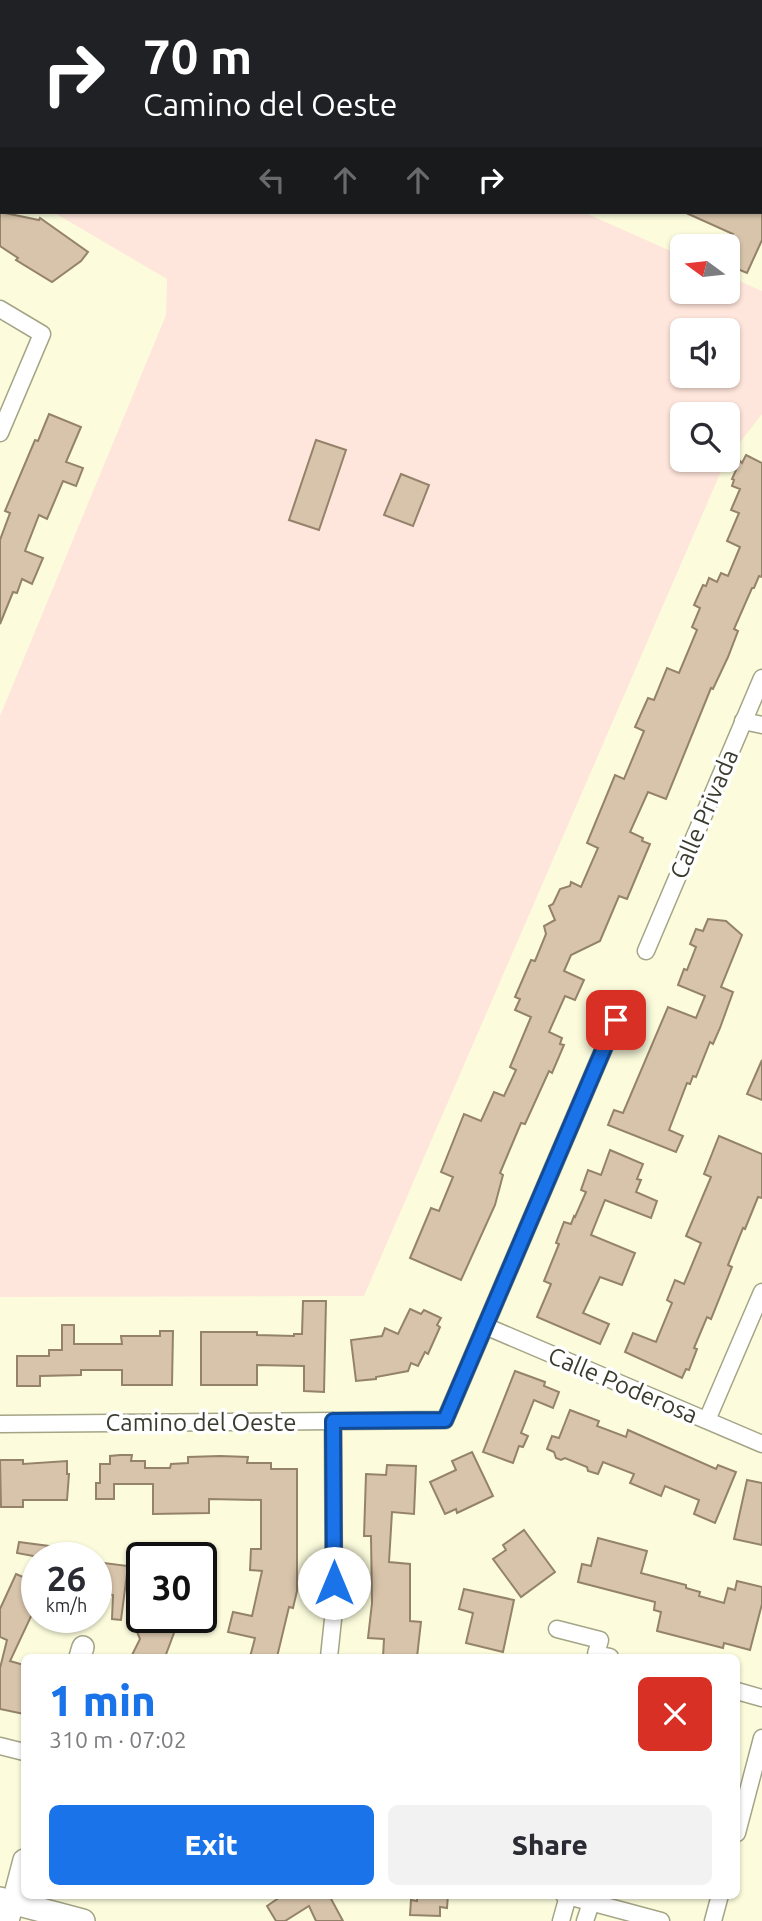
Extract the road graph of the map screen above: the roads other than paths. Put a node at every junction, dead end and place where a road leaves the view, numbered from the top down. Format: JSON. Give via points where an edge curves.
{"nodes":[{"id":1,"x":0,"y":309,"type":"edge"},
{"id":2,"x":0,"y":433,"type":"edge"},
{"id":3,"x":762,"y":678,"type":"edge"},
{"id":4,"x":743,"y":721,"type":"junction"},
{"id":5,"x":762,"y":725,"type":"edge"},
{"id":6,"x":646,"y":951,"type":"dead end"},
{"id":7,"x":616,"y":1020,"type":"dead end"},
{"id":8,"x":762,"y":1292,"type":"edge"},
{"id":9,"x":485,"y":1326,"type":"junction"},
{"id":10,"x":707,"y":1420,"type":"junction"},
{"id":11,"x":333,"y":1421,"type":"junction"},
{"id":12,"x":0,"y":1424,"type":"edge"},
{"id":13,"x":762,"y":1444,"type":"edge"},
{"id":14,"x":557,"y":1629,"type":"dead end"},
{"id":15,"x":329,"y":1654,"type":"edge"},
{"id":16,"x":596,"y":1654,"type":"edge"},
{"id":17,"x":740,"y":1692,"type":"edge"},
{"id":18,"x":762,"y":1698,"type":"edge"},
{"id":19,"x":762,"y":1738,"type":"edge"},
{"id":20,"x":0,"y":1746,"type":"edge"},
{"id":21,"x":21,"y":1751,"type":"edge"},
{"id":22,"x":740,"y":1822,"type":"edge"},
{"id":23,"x":21,"y":1868,"type":"edge"},
{"id":24,"x":565,"y":1899,"type":"edge"},
{"id":25,"x":577,"y":1899,"type":"edge"},
{"id":26,"x":719,"y":1899,"type":"edge"},
{"id":27,"x":591,"y":1903,"type":"junction"},
{"id":28,"x":7,"y":1908,"type":"edge"},
{"id":29,"x":83,"y":1921,"type":"edge"},
{"id":30,"x":561,"y":1921,"type":"edge"},
{"id":31,"x":585,"y":1921,"type":"edge"},
{"id":32,"x":661,"y":1921,"type":"edge"},
{"id":33,"x":713,"y":1921,"type":"edge"}],
"edges":[{"from":1,"to":2,"type":"street","via":[[42,334]]},
{"from":3,"to":4,"type":"street","name":"Calle Privada"},
{"from":4,"to":5,"type":"street"},
{"from":4,"to":6,"type":"street","name":"Calle Privada"},
{"from":7,"to":9,"type":"street"},
{"from":8,"to":10,"type":"street"},
{"from":9,"to":10,"type":"street","name":"Calle Poderosa"},
{"from":9,"to":11,"type":"street","name":"Camino del Oeste","via":[[445,1420]]},
{"from":10,"to":13,"type":"street","name":"Calle Poderosa"},
{"from":11,"to":12,"type":"street","name":"Camino del Oeste"},
{"from":11,"to":15,"type":"street","via":[[334,1610]]},
{"from":14,"to":16,"type":"street","via":[[600,1640]]},
{"from":17,"to":18,"type":"street"},
{"from":19,"to":22,"type":"street"},
{"from":20,"to":21,"type":"street"},
{"from":23,"to":28,"type":"street"},
{"from":24,"to":30,"type":"street"},
{"from":25,"to":27,"type":"street"},
{"from":26,"to":33,"type":"street"},
{"from":27,"to":31,"type":"street"},
{"from":27,"to":32,"type":"street"},
{"from":28,"to":29,"type":"main road"}]}
